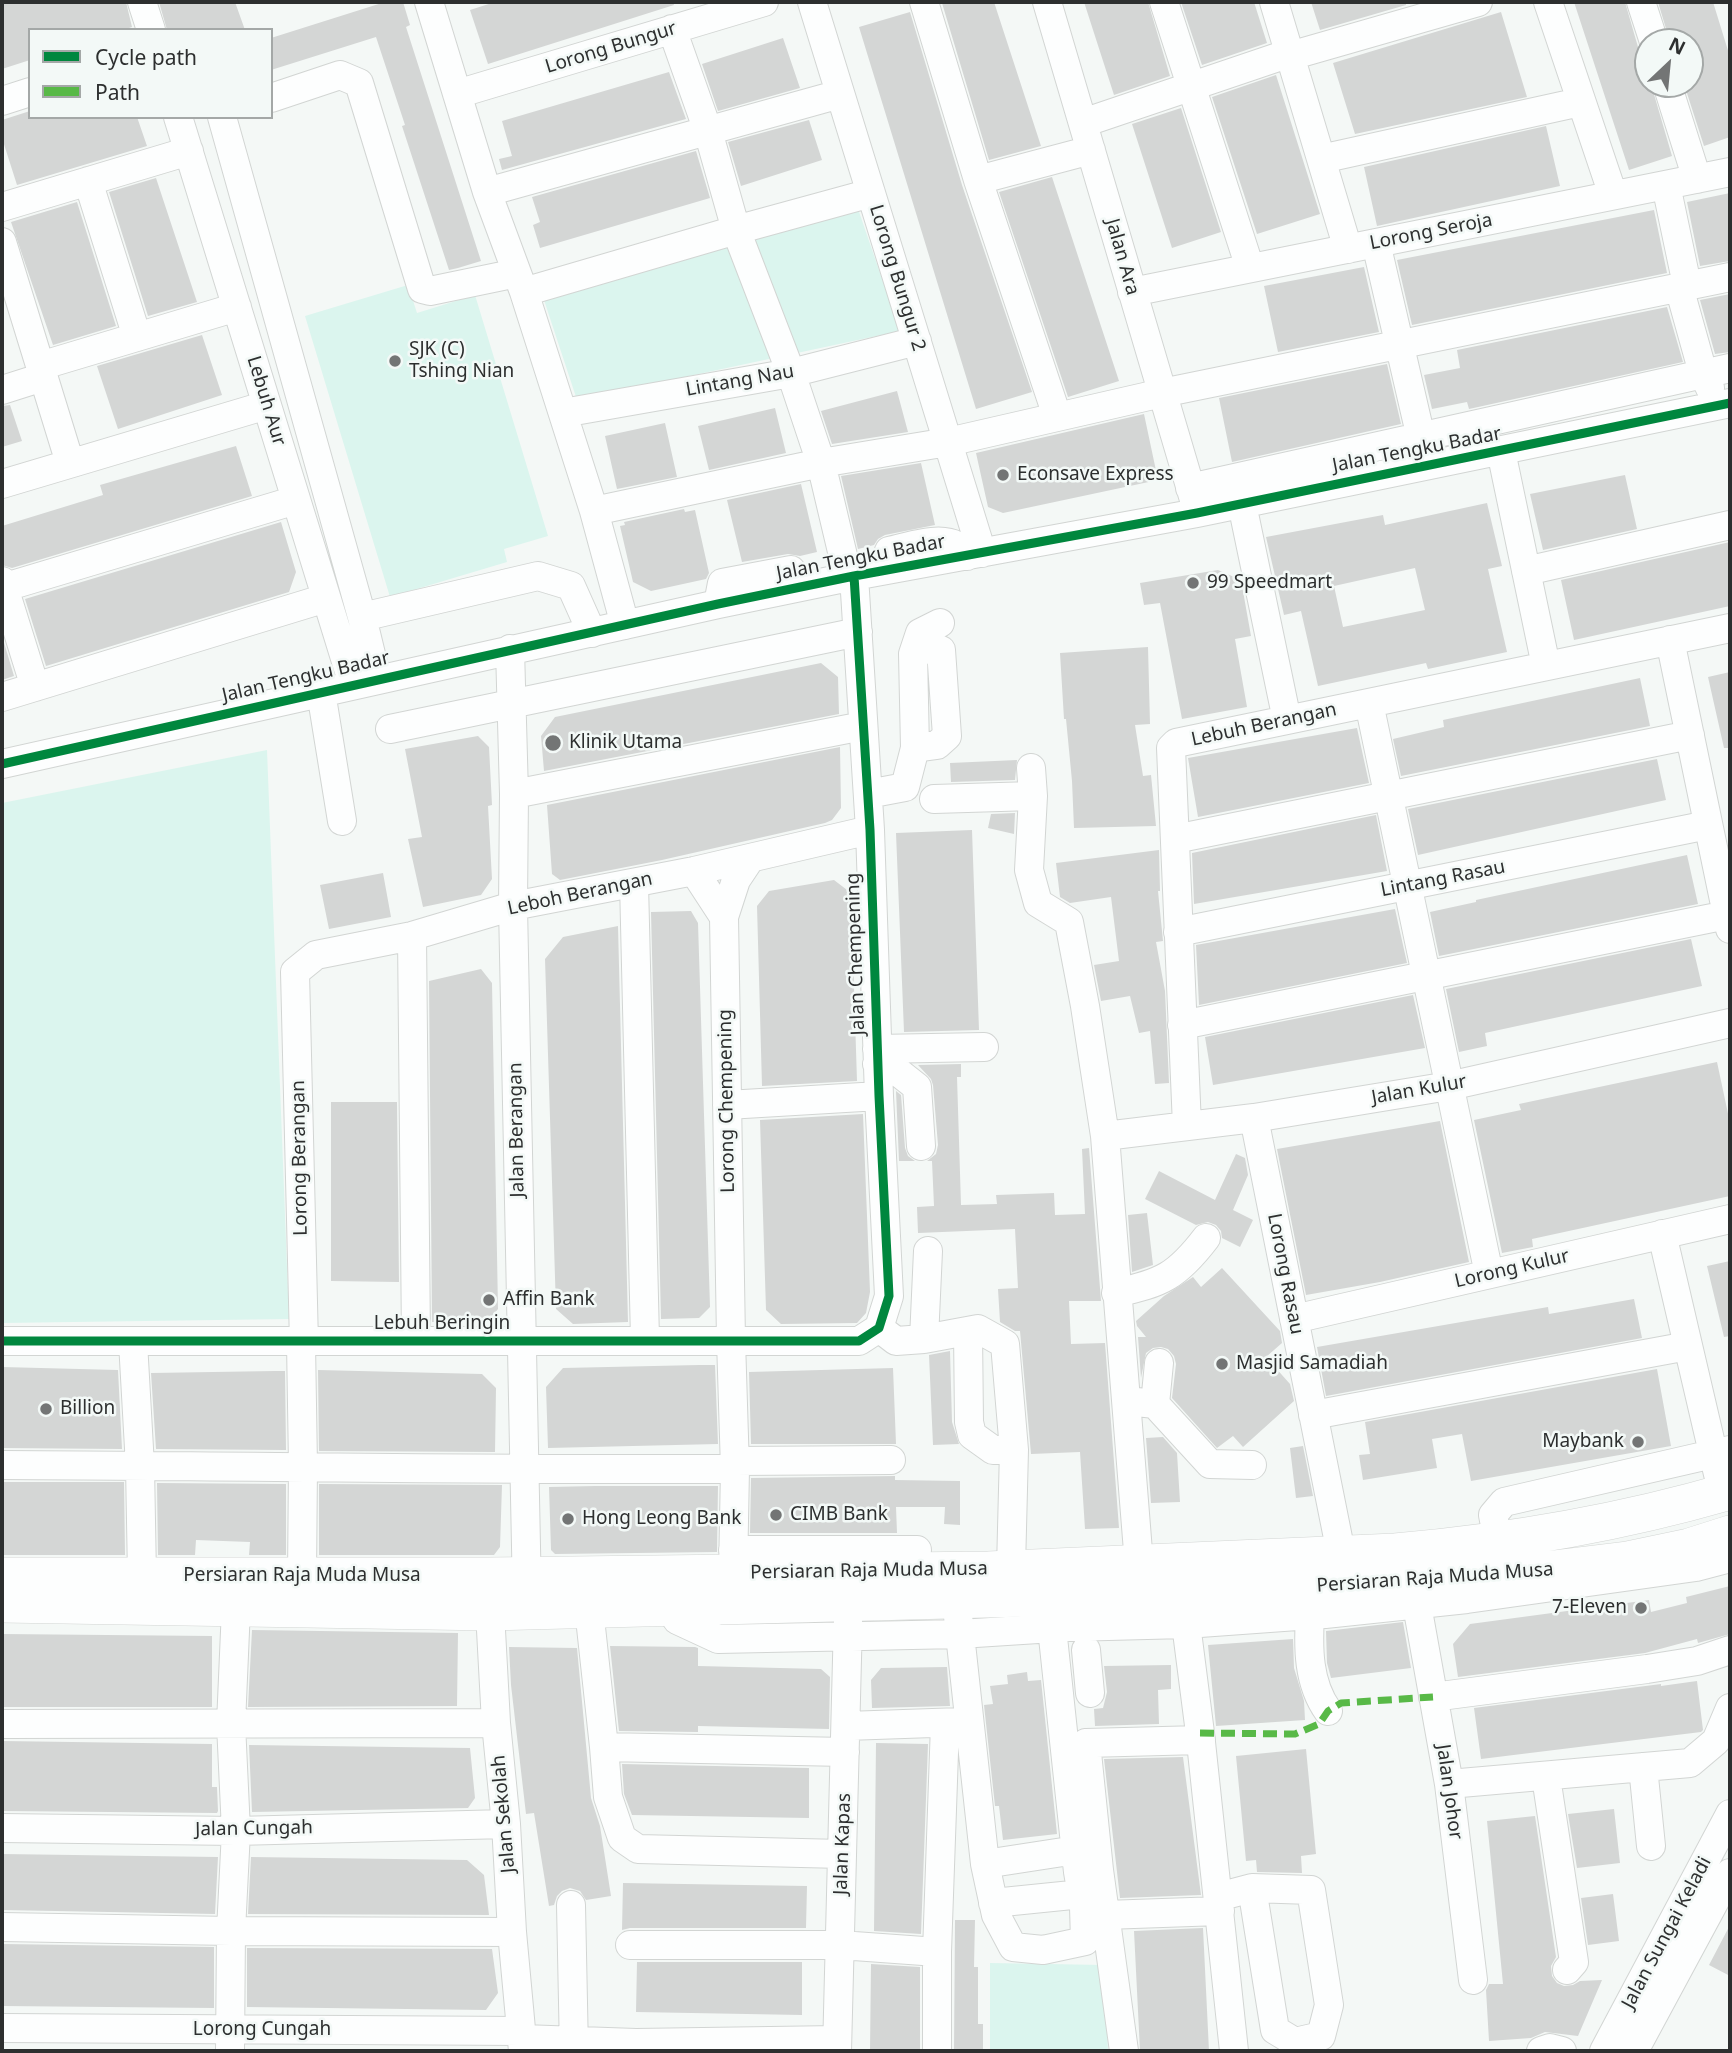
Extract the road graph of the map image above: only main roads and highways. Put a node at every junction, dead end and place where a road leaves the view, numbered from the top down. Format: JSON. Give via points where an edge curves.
{"nodes":[{"id":1,"x":1726,"y":1492,"type":"edge"},
{"id":2,"x":1730,"y":1534,"type":"edge"},
{"id":3,"x":2,"y":1576,"type":"edge"},
{"id":4,"x":2,"y":1604,"type":"edge"}],
"edges":[{"from":1,"to":3,"type":"main road","name":"Persiaran Raja Muda Musa","via":[[1570,1530],[1395,1552],[1011,1568],[733,1561],[526,1576]]},
{"from":2,"to":4,"type":"main road","name":"Persiaran Raja Muda Musa","via":[[1627,1560],[1383,1584],[1179,1614],[848,1620],[670,1607],[490,1612]]}]}
